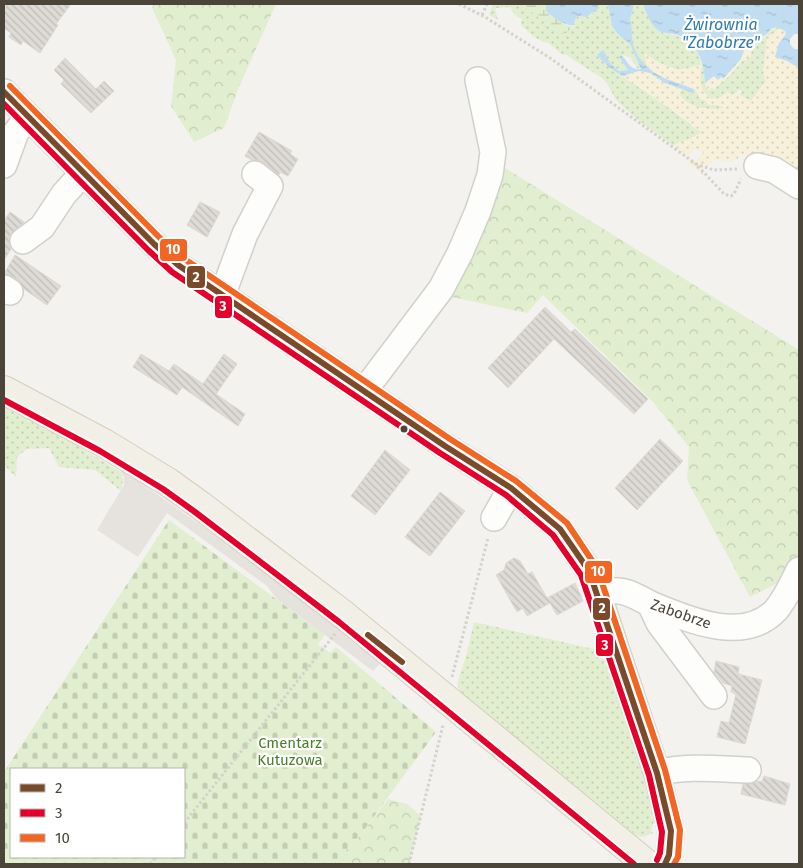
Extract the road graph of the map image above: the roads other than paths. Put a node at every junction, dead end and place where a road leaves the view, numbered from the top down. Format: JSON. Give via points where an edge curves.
{"nodes":[{"id":1,"x":478,"y":80,"type":"dead end"},
{"id":2,"x":4,"y":92,"type":"edge"},
{"id":3,"x":28,"y":117,"type":"junction"},
{"id":4,"x":4,"y":165,"type":"edge"},
{"id":5,"x":758,"y":166,"type":"dead end"},
{"id":6,"x":83,"y":173,"type":"junction"},
{"id":7,"x":255,"y":174,"type":"dead end"},
{"id":8,"x":799,"y":186,"type":"edge"},
{"id":9,"x":24,"y":241,"type":"dead end"},
{"id":10,"x":222,"y":296,"type":"junction"},
{"id":11,"x":4,"y":390,"type":"edge"},
{"id":12,"x":364,"y":391,"type":"junction"},
{"id":13,"x":511,"y":488,"type":"junction"},
{"id":14,"x":494,"y":518,"type":"road end"},
{"id":15,"x":799,"y":570,"type":"edge"},
{"id":16,"x":599,"y":597,"type":"junction"},
{"id":17,"x":650,"y":604,"type":"junction"},
{"id":18,"x":714,"y":696,"type":"dead end"},
{"id":19,"x":748,"y":770,"type":"dead end"},
{"id":20,"x":658,"y":773,"type":"junction"},
{"id":21,"x":647,"y":864,"type":"edge"},
{"id":22,"x":665,"y":864,"type":"edge"}],
"edges":[{"from":1,"to":12,"type":"street","via":[[493,152],[490,175],[478,211],[441,289]]},
{"from":2,"to":3,"type":"street"},
{"from":3,"to":4,"type":"street","via":[[16,132]]},
{"from":3,"to":6,"type":"street"},
{"from":5,"to":8,"type":"street","via":[[774,170]]},
{"from":6,"to":9,"type":"street","via":[[42,227]]},
{"from":6,"to":10,"type":"street","via":[[154,244]]},
{"from":7,"to":10,"type":"street","via":[[270,186],[245,234]]},
{"from":10,"to":12,"type":"street"},
{"from":11,"to":21,"type":"main road","via":[[77,428],[168,482],[308,586]]},
{"from":12,"to":13,"type":"street"},
{"from":13,"to":14,"type":"street"},
{"from":13,"to":16,"type":"street","via":[[560,529],[589,571]]},
{"from":15,"to":17,"type":"street","name":"Zabobrze","via":[[785,599],[774,612],[750,625],[734,627],[703,623]]},
{"from":16,"to":17,"type":"street","name":"Zabobrze","via":[[613,590]]},
{"from":16,"to":20,"type":"street"},
{"from":17,"to":18,"type":"street","via":[[659,623]]},
{"from":19,"to":20,"type":"street","via":[[692,768]]},
{"from":20,"to":22,"type":"street","via":[[671,832]]}]}
